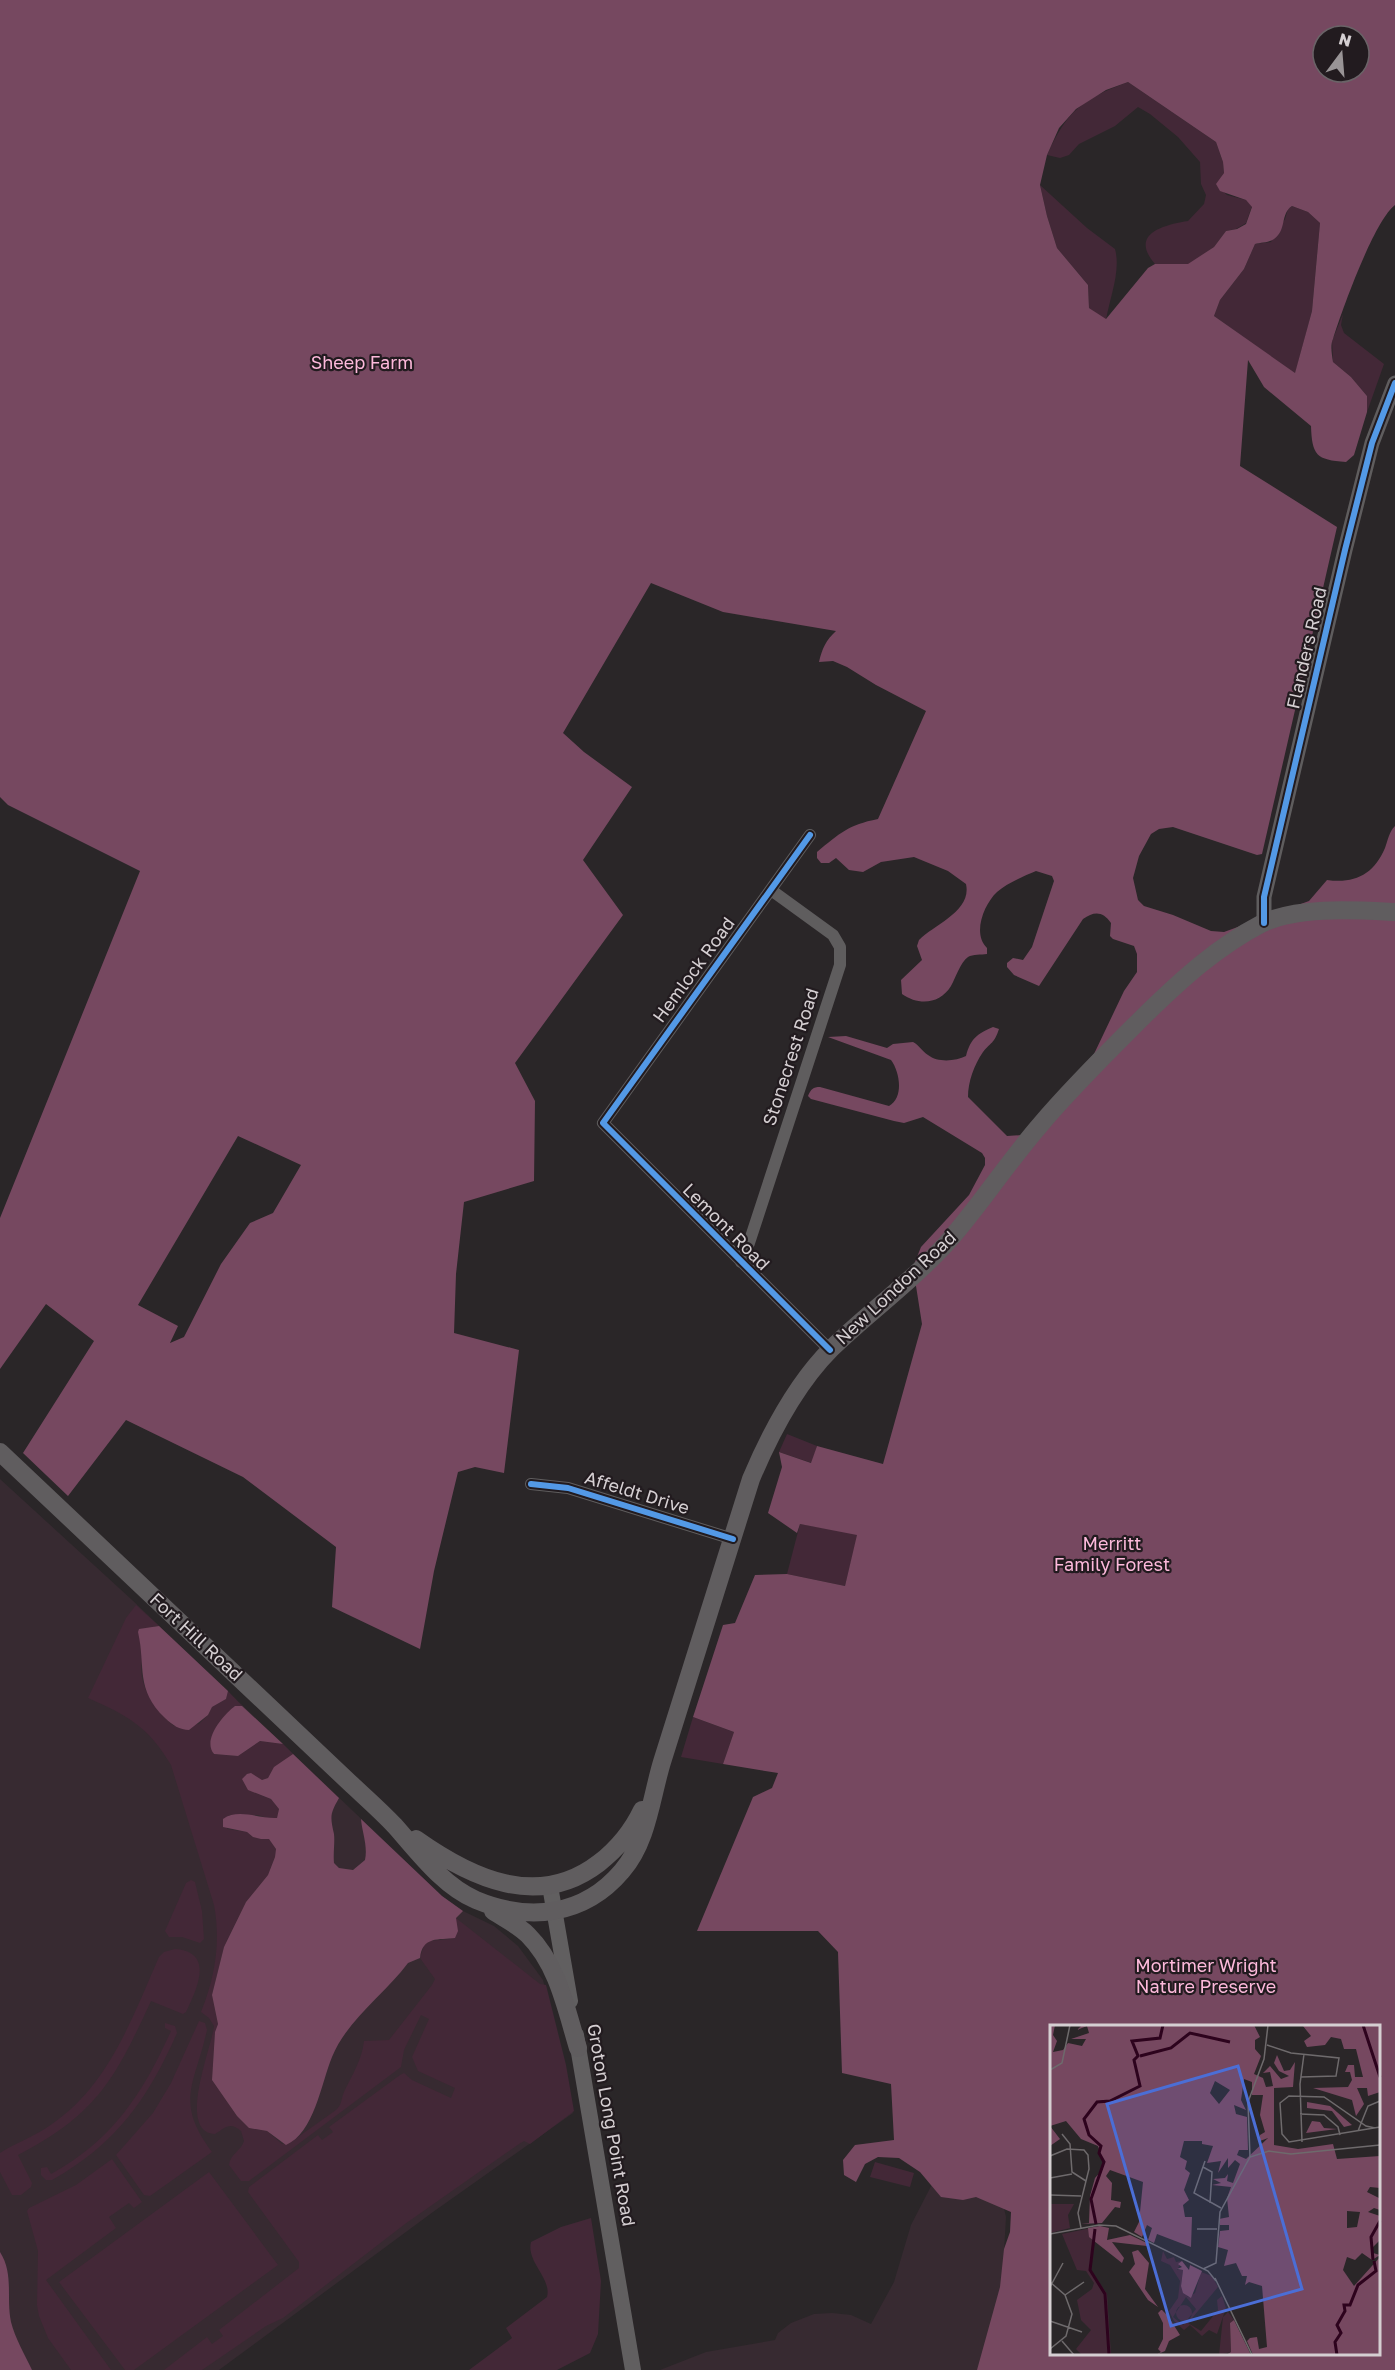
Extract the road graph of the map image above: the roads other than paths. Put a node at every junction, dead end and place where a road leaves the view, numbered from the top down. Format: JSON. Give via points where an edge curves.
{"nodes":[{"id":1,"x":1395,"y":383,"type":"edge"},
{"id":2,"x":810,"y":835,"type":"dead end"},
{"id":3,"x":771,"y":890,"type":"junction"},
{"id":4,"x":1395,"y":912,"type":"edge"},
{"id":5,"x":1264,"y":923,"type":"junction"},
{"id":6,"x":603,"y":1123,"type":"joint"},
{"id":7,"x":741,"y":1262,"type":"junction"},
{"id":8,"x":830,"y":1350,"type":"junction"},
{"id":9,"x":0,"y":1452,"type":"edge"},
{"id":10,"x":531,"y":1484,"type":"dead end"},
{"id":11,"x":733,"y":1539,"type":"junction"},
{"id":12,"x":660,"y":1768,"type":"junction"},
{"id":13,"x":392,"y":1823,"type":"junction"},
{"id":14,"x":550,"y":1886,"type":"junction"},
{"id":15,"x":474,"y":1899,"type":"junction"},
{"id":16,"x":554,"y":1912,"type":"junction"},
{"id":17,"x":578,"y":2048,"type":"junction"},
{"id":18,"x":633,"y":2370,"type":"edge"}],
"edges":[{"from":1,"to":5,"type":"street","name":"Flanders Road","via":[[1372,443],[1345,550],[1264,897]]},
{"from":2,"to":3,"type":"street","name":"Hemlock Road"},
{"from":3,"to":6,"type":"street","name":"Hemlock Road"},
{"from":3,"to":7,"type":"street","name":"Stonecrest Road","via":[[833,934],[840,947],[840,965]]},
{"from":4,"to":5,"type":"main road","name":"New London Road","via":[[1330,911]]},
{"from":5,"to":8,"type":"main road","name":"New London Road","via":[[1239,936],[1188,974],[1118,1042],[1040,1125],[945,1244]]},
{"from":6,"to":7,"type":"street","name":"Lemont Road"},
{"from":7,"to":8,"type":"street","name":"Lemont Road"},
{"from":8,"to":11,"type":"main road","name":"New London Road","via":[[806,1380],[764,1450]]},
{"from":9,"to":13,"type":"main road","name":"Fort Hill Road"},
{"from":10,"to":11,"type":"street","name":"Affeldt Drive","via":[[568,1488]]},
{"from":11,"to":12,"type":"main road","name":"New London Road"},
{"from":12,"to":14,"type":"main road","name":"Fort Hill Road","via":[[638,1819],[614,1850],[572,1880]]},
{"from":12,"to":16,"type":"main road","name":"Fort Hill Road","via":[[642,1836],[624,1868],[589,1899]]},
{"from":13,"to":14,"type":"main road","name":"Fort Hill Road","via":[[474,1873],[512,1884]]},
{"from":13,"to":15,"type":"main road","name":"Fort Hill Road","via":[[426,1861]]},
{"from":14,"to":16,"type":"main road","name":"Groton Long Point Road"},
{"from":15,"to":16,"type":"main road","name":"Fort Hill Road","via":[[515,1912]]},
{"from":15,"to":17,"type":"main road","via":[[520,1928],[540,1948],[554,1972]]},
{"from":16,"to":17,"type":"main road","name":"Groton Long Point Road"},
{"from":17,"to":18,"type":"main road","name":"Groton Long Point Road"}]}
